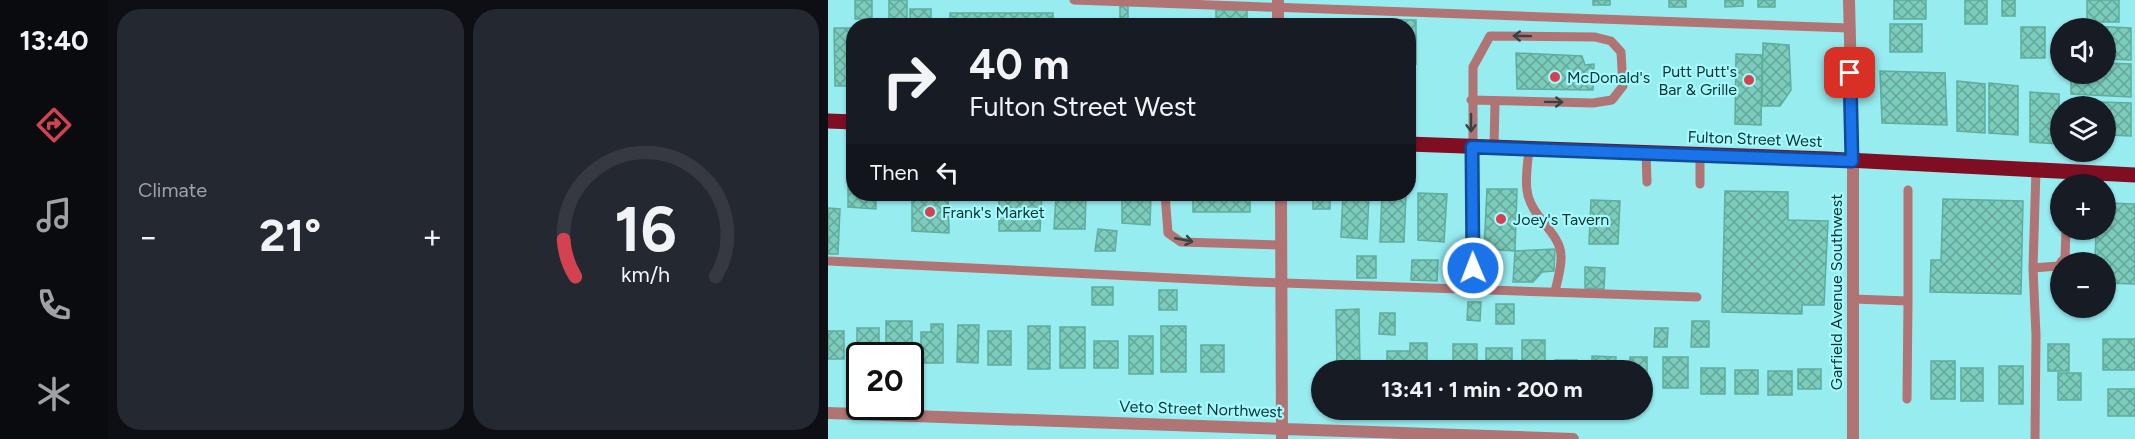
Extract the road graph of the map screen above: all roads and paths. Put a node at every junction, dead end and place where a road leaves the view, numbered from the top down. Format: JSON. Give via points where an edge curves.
{"nodes":[{"id":1,"x":1074,"y":0,"type":"edge"},
{"id":2,"x":1849,"y":0,"type":"edge"},
{"id":3,"x":1278,"y":4,"type":"edge"},
{"id":4,"x":1849,"y":28,"type":"junction"},
{"id":5,"x":1471,"y":100,"type":"junction"},
{"id":6,"x":1495,"y":101,"type":"junction"},
{"id":7,"x":828,"y":121,"type":"edge"},
{"id":8,"x":846,"y":122,"type":"edge"},
{"id":9,"x":1416,"y":144,"type":"edge"},
{"id":10,"x":1472,"y":147,"type":"junction"},
{"id":11,"x":1494,"y":147,"type":"junction"},
{"id":12,"x":1529,"y":148,"type":"junction"},
{"id":13,"x":1646,"y":153,"type":"junction"},
{"id":14,"x":1700,"y":155,"type":"junction"},
{"id":15,"x":1852,"y":161,"type":"junction"},
{"id":16,"x":2036,"y":170,"type":"junction"},
{"id":17,"x":2052,"y":174,"type":"edge"},
{"id":18,"x":2135,"y":175,"type":"edge"},
{"id":19,"x":2116,"y":176,"type":"edge"},
{"id":20,"x":1647,"y":182,"type":"dead end"},
{"id":21,"x":1700,"y":184,"type":"dead end"},
{"id":22,"x":1908,"y":190,"type":"dead end"},
{"id":23,"x":1166,"y":201,"type":"edge"},
{"id":24,"x":1281,"y":201,"type":"edge"},
{"id":25,"x":1281,"y":245,"type":"junction"},
{"id":26,"x":828,"y":261,"type":"edge"},
{"id":27,"x":2050,"y":267,"type":"edge"},
{"id":28,"x":2033,"y":268,"type":"junction"},
{"id":29,"x":1281,"y":282,"type":"junction"},
{"id":30,"x":1488,"y":290,"type":"junction"},
{"id":31,"x":1555,"y":292,"type":"junction"},
{"id":32,"x":1697,"y":297,"type":"dead end"},
{"id":33,"x":1853,"y":299,"type":"junction"},
{"id":34,"x":1908,"y":301,"type":"junction"},
{"id":35,"x":1907,"y":399,"type":"dead end"},
{"id":36,"x":828,"y":413,"type":"edge"},
{"id":37,"x":1282,"y":434,"type":"edge"},
{"id":38,"x":1573,"y":439,"type":"edge"},
{"id":39,"x":1853,"y":439,"type":"edge"},
{"id":40,"x":2035,"y":439,"type":"edge"}],
"edges":[{"from":1,"to":3,"type":"lane"},
{"from":2,"to":4,"type":"street","name":"Garfield Avenue Southwest"},
{"from":3,"to":4,"type":"lane"},
{"from":4,"to":15,"type":"street","name":"Garfield Avenue Southwest"},
{"from":5,"to":6,"type":"lane"},
{"from":6,"to":5,"type":"lane","one_way":true,"via":[[1612,100],[1623,86],[1621,52],[1617,45],[1595,37],[1490,36],[1473,67]]},
{"from":5,"to":10,"type":"lane","one_way":true},
{"from":6,"to":11,"type":"lane"},
{"from":7,"to":8,"type":"main road"},
{"from":9,"to":10,"type":"main road","name":"Fulton Street West"},
{"from":10,"to":11,"type":"main road","name":"Fulton Street West"},
{"from":10,"to":30,"type":"lane","via":[[1473,268]]},
{"from":11,"to":12,"type":"main road","name":"Fulton Street West"},
{"from":12,"to":13,"type":"main road","name":"Fulton Street West"},
{"from":12,"to":31,"type":"lane","via":[[1530,202],[1554,236],[1562,256]]},
{"from":13,"to":14,"type":"main road","name":"Fulton Street West"},
{"from":13,"to":20,"type":"lane"},
{"from":14,"to":15,"type":"main road","name":"Fulton Street West"},
{"from":14,"to":21,"type":"lane"},
{"from":15,"to":16,"type":"main road","name":"Fulton Street West"},
{"from":15,"to":33,"type":"street","name":"Garfield Avenue Southwest"},
{"from":16,"to":17,"type":"main road","name":"Fulton Street West"},
{"from":16,"to":28,"type":"lane"},
{"from":18,"to":19,"type":"main road","name":"Fulton Street West"},
{"from":22,"to":34,"type":"lane"},
{"from":23,"to":25,"type":"lane","one_way":true,"via":[[1167,233],[1181,242]]},
{"from":24,"to":25,"type":"street"},
{"from":25,"to":29,"type":"street"},
{"from":26,"to":29,"type":"lane"},
{"from":27,"to":28,"type":"lane"},
{"from":28,"to":40,"type":"lane"},
{"from":29,"to":30,"type":"lane"},
{"from":29,"to":37,"type":"street"},
{"from":30,"to":31,"type":"lane"},
{"from":31,"to":32,"type":"lane"},
{"from":33,"to":34,"type":"lane"},
{"from":33,"to":39,"type":"street","name":"Garfield Avenue Southwest"},
{"from":34,"to":35,"type":"lane"},
{"from":36,"to":37,"type":"street","name":"Veto Street Northwest"},
{"from":37,"to":38,"type":"street","name":"Veto Street Northwest"}]}
